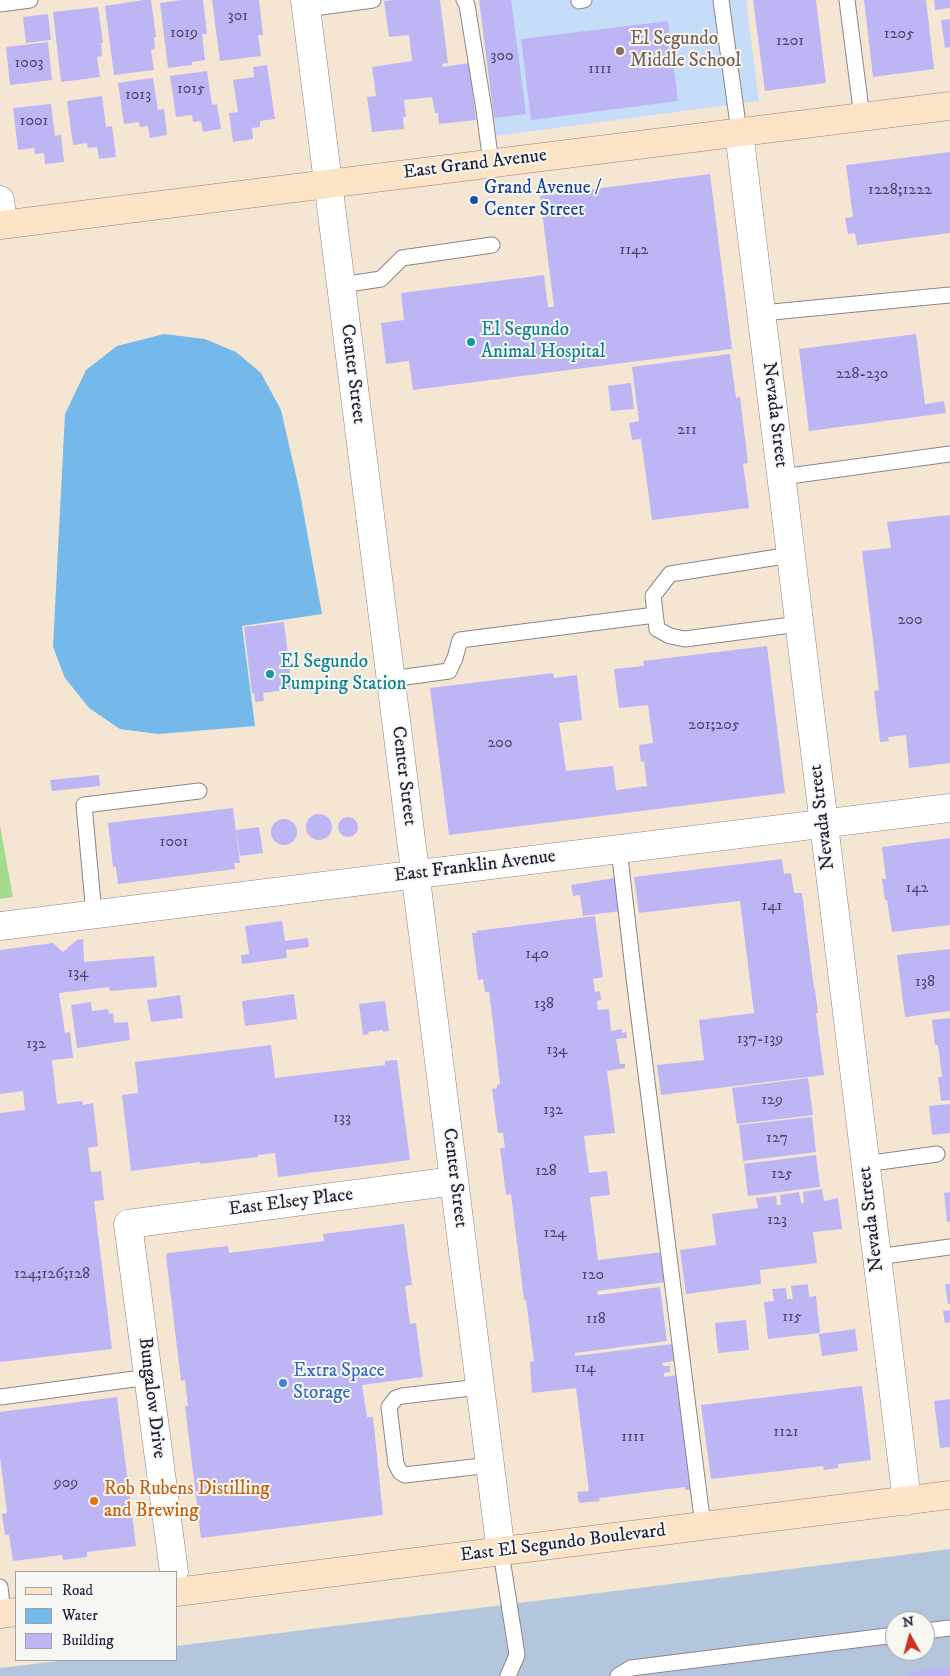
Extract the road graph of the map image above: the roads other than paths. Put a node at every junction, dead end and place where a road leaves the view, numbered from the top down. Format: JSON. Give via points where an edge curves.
{"nodes":[{"id":1,"x":30,"y":0,"type":"edge"},
{"id":2,"x":373,"y":0,"type":"edge"},
{"id":3,"x":464,"y":0,"type":"edge"},
{"id":4,"x":584,"y":0,"type":"edge"},
{"id":5,"x":721,"y":0,"type":"edge"},
{"id":6,"x":847,"y":0,"type":"edge"},
{"id":7,"x":579,"y":1,"type":"edge"},
{"id":8,"x":0,"y":4,"type":"edge"},
{"id":9,"x":306,"y":4,"type":"edge"},
{"id":10,"x":950,"y":106,"type":"edge"},
{"id":11,"x":862,"y":117,"type":"junction"},
{"id":12,"x":739,"y":132,"type":"junction"},
{"id":13,"x":491,"y":163,"type":"junction"},
{"id":14,"x":329,"y":184,"type":"junction"},
{"id":15,"x":1,"y":216,"type":"edge"},
{"id":16,"x":492,"y":245,"type":"dead end"},
{"id":17,"x":341,"y":285,"type":"junction"},
{"id":18,"x":950,"y":295,"type":"edge"},
{"id":19,"x":762,"y":313,"type":"junction"},
{"id":20,"x":950,"y":454,"type":"edge"},
{"id":21,"x":782,"y":477,"type":"junction"},
{"id":22,"x":791,"y":555,"type":"junction"},
{"id":23,"x":655,"y":615,"type":"junction"},
{"id":24,"x":799,"y":624,"type":"junction"},
{"id":25,"x":391,"y":678,"type":"junction"},
{"id":26,"x":199,"y":791,"type":"dead end"},
{"id":27,"x":950,"y":808,"type":"edge"},
{"id":28,"x":824,"y":823,"type":"junction"},
{"id":29,"x":619,"y":849,"type":"junction"},
{"id":30,"x":416,"y":874,"type":"junction"},
{"id":31,"x":94,"y":914,"type":"junction"},
{"id":32,"x":0,"y":926,"type":"edge"},
{"id":33,"x":937,"y":1154,"type":"dead end"},
{"id":34,"x":865,"y":1164,"type":"junction"},
{"id":35,"x":454,"y":1181,"type":"junction"},
{"id":36,"x":128,"y":1224,"type":"joint"},
{"id":37,"x":950,"y":1247,"type":"edge"},
{"id":38,"x":877,"y":1257,"type":"junction"},
{"id":39,"x":149,"y":1377,"type":"junction"},
{"id":40,"x":480,"y":1387,"type":"junction"},
{"id":41,"x":0,"y":1398,"type":"edge"},
{"id":42,"x":490,"y":1465,"type":"junction"},
{"id":43,"x":950,"y":1495,"type":"edge"},
{"id":44,"x":907,"y":1501,"type":"junction"},
{"id":45,"x":703,"y":1526,"type":"junction"},
{"id":46,"x":501,"y":1552,"type":"junction"},
{"id":47,"x":174,"y":1571,"type":"edge"},
{"id":48,"x":0,"y":1587,"type":"edge"},
{"id":49,"x":178,"y":1591,"type":"edge"},
{"id":50,"x":6,"y":1614,"type":"edge"},
{"id":51,"x":950,"y":1628,"type":"edge"},
{"id":52,"x":935,"y":1630,"type":"edge"},
{"id":53,"x":885,"y":1636,"type":"edge"},
{"id":54,"x":508,"y":1676,"type":"edge"},
{"id":55,"x":618,"y":1676,"type":"edge"}],
"edges":[{"from":1,"to":8,"type":"lane"},
{"from":2,"to":9,"type":"lane"},
{"from":3,"to":13,"type":"lane"},
{"from":4,"to":7,"type":"lane"},
{"from":5,"to":12,"type":"lane"},
{"from":6,"to":11,"type":"lane"},
{"from":9,"to":14,"type":"street","name":"Center Street"},
{"from":10,"to":11,"type":"main road","name":"East Grand Avenue"},
{"from":11,"to":12,"type":"main road","name":"East Grand Avenue"},
{"from":12,"to":13,"type":"main road","name":"East Grand Avenue"},
{"from":12,"to":19,"type":"street","name":"Nevada Street"},
{"from":13,"to":14,"type":"main road","name":"East Grand Avenue"},
{"from":14,"to":15,"type":"main road","name":"East Grand Avenue"},
{"from":14,"to":17,"type":"street","name":"Center Street"},
{"from":16,"to":17,"type":"lane","via":[[402,258],[381,279]]},
{"from":17,"to":25,"type":"street","name":"Center Street"},
{"from":18,"to":19,"type":"lane"},
{"from":19,"to":21,"type":"street","name":"Nevada Street"},
{"from":20,"to":21,"type":"lane"},
{"from":21,"to":22,"type":"street","name":"Nevada Street"},
{"from":22,"to":23,"type":"lane","via":[[670,574],[652,596]]},
{"from":22,"to":24,"type":"street","name":"Nevada Street"},
{"from":23,"to":24,"type":"lane","via":[[657,629],[685,639]]},
{"from":23,"to":25,"type":"lane","via":[[460,640],[449,670]]},
{"from":24,"to":28,"type":"street","name":"Nevada Street"},
{"from":25,"to":30,"type":"street","name":"Center Street"},
{"from":26,"to":31,"type":"lane","via":[[84,805]]},
{"from":27,"to":28,"type":"street","name":"East Franklin Avenue"},
{"from":28,"to":29,"type":"street","name":"East Franklin Avenue"},
{"from":28,"to":34,"type":"street","name":"Nevada Street"},
{"from":29,"to":30,"type":"street","name":"East Franklin Avenue"},
{"from":29,"to":45,"type":"lane"},
{"from":30,"to":31,"type":"street","name":"East Franklin Avenue"},
{"from":30,"to":35,"type":"street","name":"Center Street"},
{"from":31,"to":32,"type":"street","name":"East Franklin Avenue"},
{"from":33,"to":34,"type":"lane"},
{"from":34,"to":38,"type":"street","name":"Nevada Street"},
{"from":35,"to":36,"type":"street","name":"East Elsey Place"},
{"from":35,"to":40,"type":"street","name":"Center Street"},
{"from":36,"to":39,"type":"street","name":"Bungalow Drive"},
{"from":37,"to":38,"type":"lane"},
{"from":38,"to":44,"type":"street","name":"Nevada Street"},
{"from":39,"to":41,"type":"lane"},
{"from":39,"to":47,"type":"street","name":"Bungalow Drive"},
{"from":40,"to":42,"type":"street","name":"Center Street"},
{"from":40,"to":42,"type":"lane","via":[[396,1398],[389,1407],[396,1464],[405,1474]]},
{"from":42,"to":46,"type":"street","name":"Center Street"},
{"from":43,"to":44,"type":"main road","name":"East El Segundo Boulevard"},
{"from":44,"to":45,"type":"main road","name":"East El Segundo Boulevard"},
{"from":45,"to":46,"type":"main road","name":"East El Segundo Boulevard"},
{"from":46,"to":49,"type":"main road","name":"East El Segundo Boulevard"},
{"from":46,"to":54,"type":"lane","via":[[517,1655]]},
{"from":48,"to":50,"type":"lane"},
{"from":51,"to":52,"type":"lane"},
{"from":53,"to":55,"type":"lane","via":[[630,1668]]}]}
